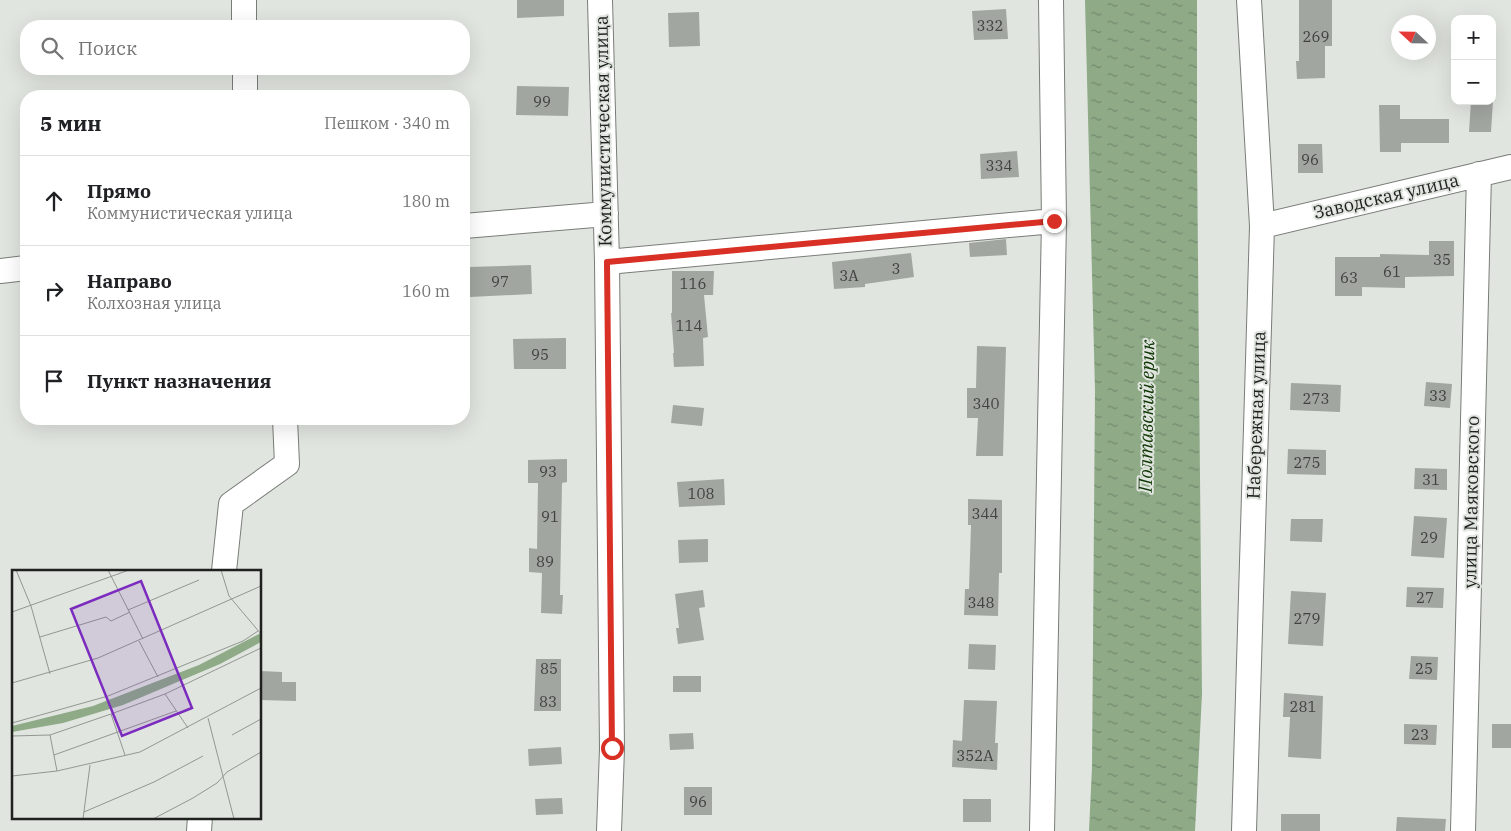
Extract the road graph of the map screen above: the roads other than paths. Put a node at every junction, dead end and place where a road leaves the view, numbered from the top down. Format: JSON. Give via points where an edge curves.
{"nodes":[{"id":1,"x":244,"y":0,"type":"edge"},
{"id":2,"x":600,"y":0,"type":"edge"},
{"id":3,"x":1051,"y":0,"type":"edge"},
{"id":4,"x":1249,"y":0,"type":"edge"},
{"id":5,"x":244,"y":20,"type":"edge"},
{"id":6,"x":245,"y":75,"type":"edge"},
{"id":7,"x":245,"y":90,"type":"edge"},
{"id":8,"x":1511,"y":167,"type":"edge"},
{"id":9,"x":1479,"y":174,"type":"junction"},
{"id":10,"x":606,"y":214,"type":"junction"},
{"id":11,"x":1054,"y":221,"type":"junction"},
{"id":12,"x":470,"y":225,"type":"edge"},
{"id":13,"x":1262,"y":226,"type":"junction"},
{"id":14,"x":607,"y":262,"type":"junction"},
{"id":15,"x":20,"y":269,"type":"edge"},
{"id":16,"x":0,"y":271,"type":"edge"},
{"id":17,"x":285,"y":425,"type":"edge"},
{"id":18,"x":224,"y":570,"type":"edge"},
{"id":19,"x":200,"y":818,"type":"edge"},
{"id":20,"x":199,"y":831,"type":"edge"},
{"id":21,"x":609,"y":831,"type":"edge"},
{"id":22,"x":1042,"y":831,"type":"edge"},
{"id":23,"x":1244,"y":831,"type":"edge"},
{"id":24,"x":1462,"y":831,"type":"edge"}],
"edges":[{"from":1,"to":5,"type":"street"},
{"from":2,"to":10,"type":"street","name":"Коммунистическая улица"},
{"from":3,"to":11,"type":"street"},
{"from":4,"to":13,"type":"street","name":"Набережная улица"},
{"from":6,"to":7,"type":"street"},
{"from":8,"to":9,"type":"street","name":"Заводская улица"},
{"from":9,"to":13,"type":"street","name":"Заводская улица"},
{"from":9,"to":24,"type":"street","name":"улица Маяковского"},
{"from":10,"to":12,"type":"street"},
{"from":10,"to":14,"type":"street","name":"Коммунистическая улица"},
{"from":11,"to":14,"type":"street"},
{"from":11,"to":22,"type":"street"},
{"from":13,"to":23,"type":"street","name":"Набережная улица"},
{"from":14,"to":21,"type":"street","name":"Коммунистическая улица","via":[[612,748]]},
{"from":15,"to":16,"type":"street"},
{"from":17,"to":18,"type":"street","via":[[287,464],[231,504]]},
{"from":19,"to":20,"type":"street"}]}
